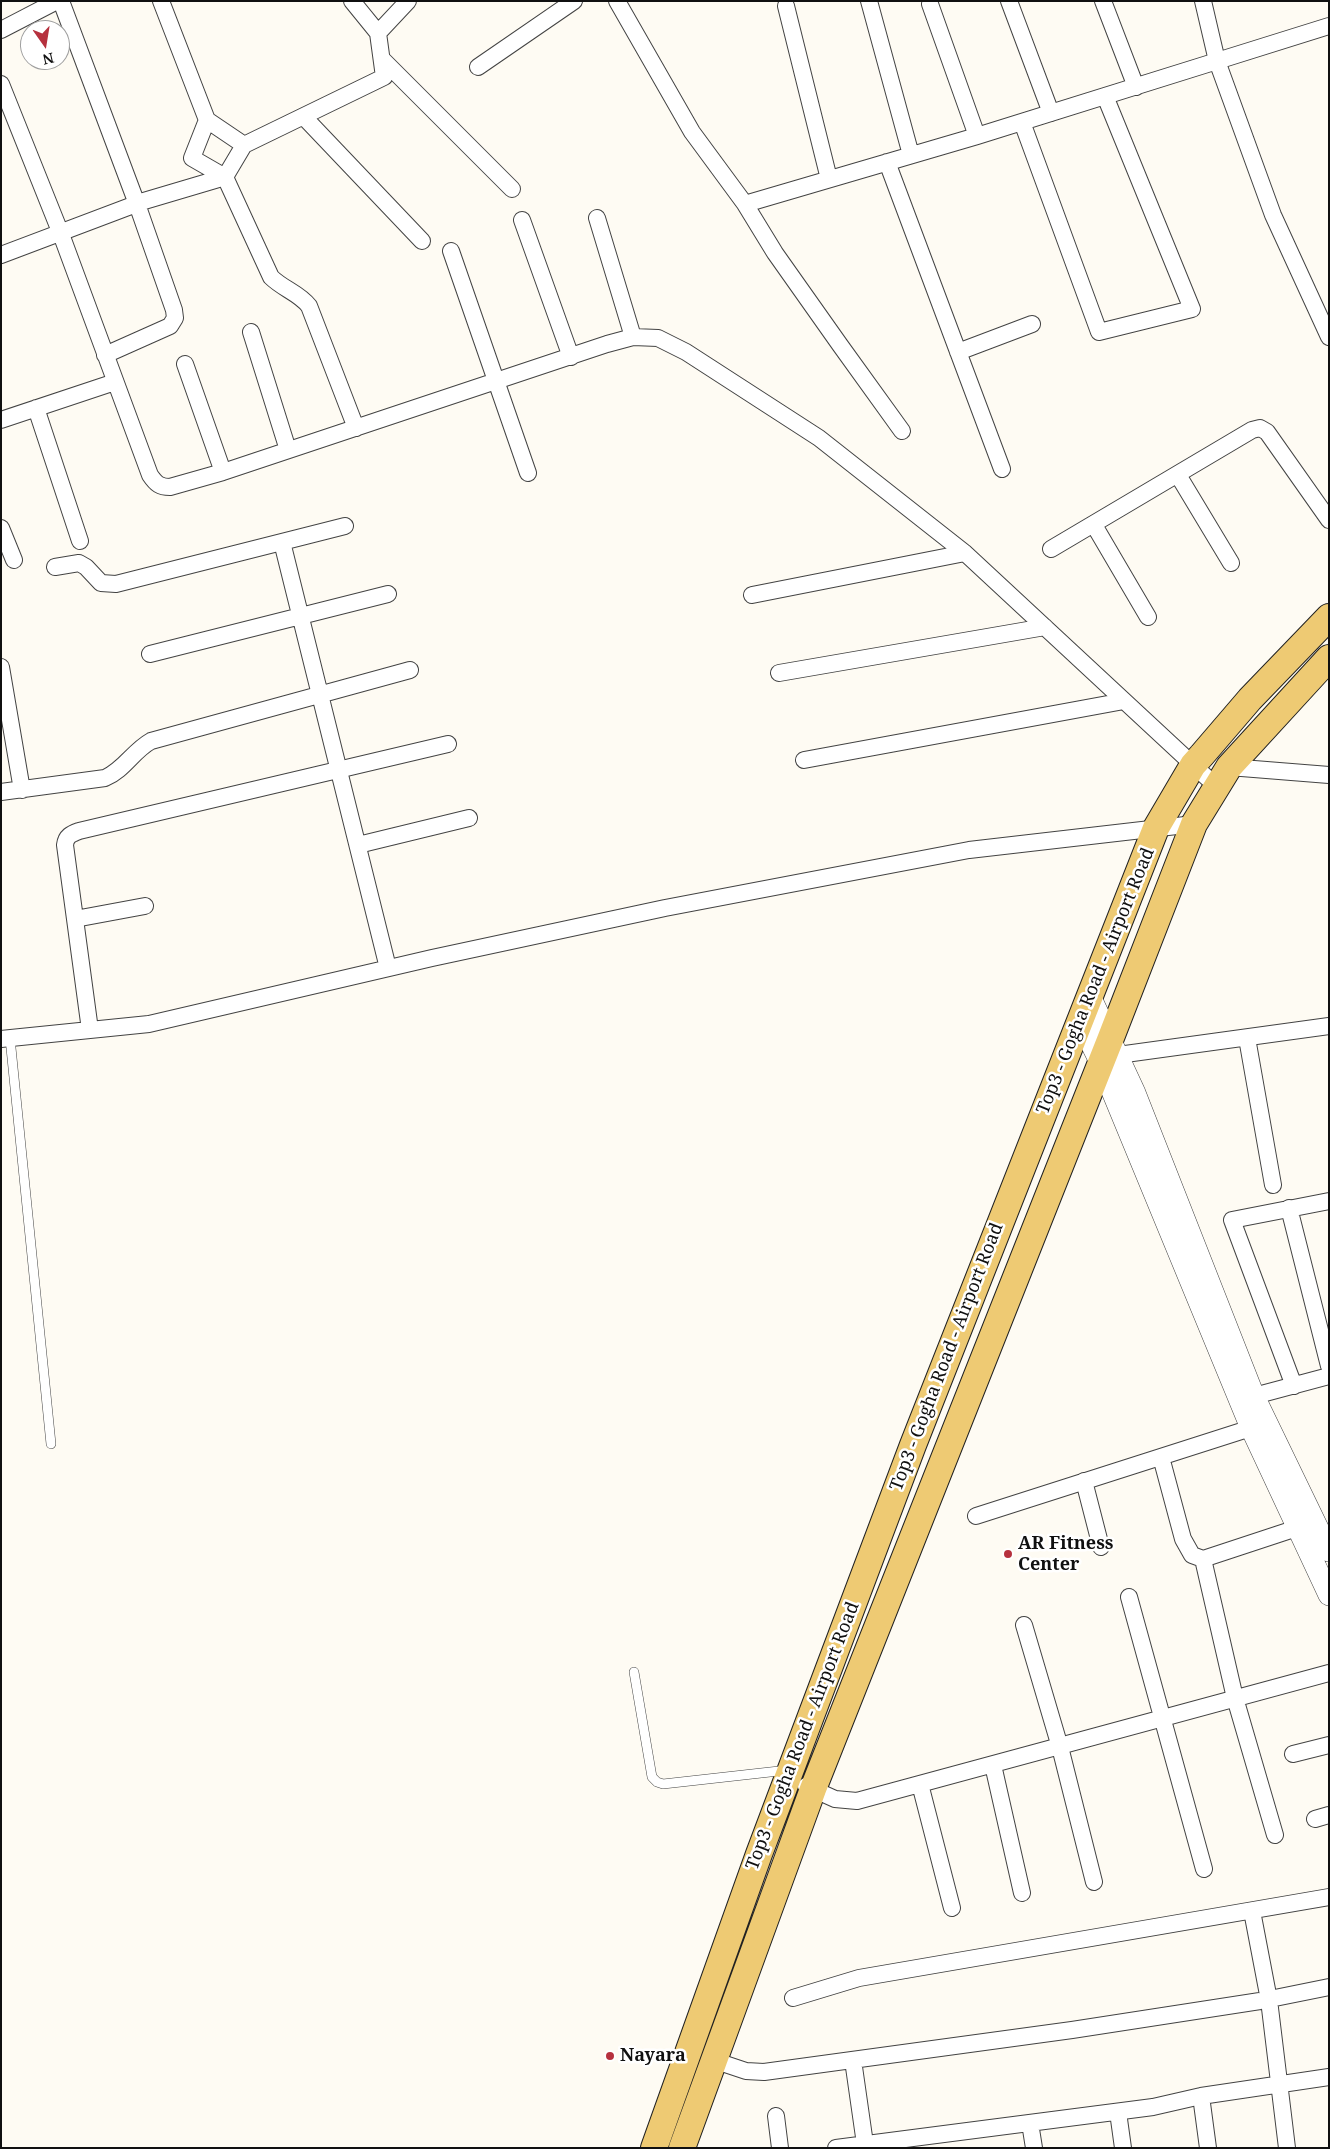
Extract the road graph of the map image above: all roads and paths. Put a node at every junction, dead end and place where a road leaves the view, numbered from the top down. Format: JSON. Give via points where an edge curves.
{"nodes":[{"id":1,"x":56,"y":1,"type":"edge"},
{"id":2,"x":61,"y":1,"type":"edge"},
{"id":3,"x":161,"y":1,"type":"edge"},
{"id":4,"x":352,"y":1,"type":"edge"},
{"id":5,"x":408,"y":1,"type":"edge"},
{"id":6,"x":574,"y":1,"type":"edge"},
{"id":7,"x":617,"y":1,"type":"edge"},
{"id":8,"x":869,"y":1,"type":"edge"},
{"id":9,"x":1009,"y":1,"type":"edge"},
{"id":10,"x":1103,"y":1,"type":"edge"},
{"id":11,"x":1203,"y":1,"type":"edge"},
{"id":12,"x":930,"y":4,"type":"dead end"},
{"id":13,"x":786,"y":6,"type":"dead end"},
{"id":14,"x":1329,"y":26,"type":"edge"},
{"id":15,"x":1,"y":30,"type":"edge"},
{"id":16,"x":378,"y":33,"type":"junction"},
{"id":17,"x":382,"y":59,"type":"junction"},
{"id":18,"x":1218,"y":62,"type":"junction"},
{"id":19,"x":478,"y":67,"type":"dead end"},
{"id":20,"x":1,"y":84,"type":"edge"},
{"id":21,"x":1136,"y":86,"type":"junction"},
{"id":22,"x":1106,"y":96,"type":"junction"},
{"id":23,"x":1051,"y":113,"type":"junction"},
{"id":24,"x":304,"y":117,"type":"junction"},
{"id":25,"x":207,"y":120,"type":"junction"},
{"id":26,"x":1022,"y":122,"type":"junction"},
{"id":27,"x":977,"y":136,"type":"junction"},
{"id":28,"x":244,"y":145,"type":"junction"},
{"id":29,"x":911,"y":155,"type":"junction"},
{"id":30,"x":887,"y":162,"type":"junction"},
{"id":31,"x":225,"y":177,"type":"junction"},
{"id":32,"x":828,"y":179,"type":"junction"},
{"id":33,"x":512,"y":189,"type":"dead end"},
{"id":34,"x":137,"y":204,"type":"junction"},
{"id":35,"x":745,"y":204,"type":"junction"},
{"id":36,"x":596,"y":218,"type":"dead end"},
{"id":37,"x":522,"y":220,"type":"dead end"},
{"id":38,"x":61,"y":234,"type":"junction"},
{"id":39,"x":422,"y":241,"type":"dead end"},
{"id":40,"x":451,"y":251,"type":"dead end"},
{"id":41,"x":1,"y":255,"type":"edge"},
{"id":42,"x":1032,"y":324,"type":"dead end"},
{"id":43,"x":251,"y":332,"type":"dead end"},
{"id":44,"x":633,"y":337,"type":"junction"},
{"id":45,"x":1329,"y":338,"type":"edge"},
{"id":46,"x":958,"y":352,"type":"junction"},
{"id":47,"x":105,"y":355,"type":"junction"},
{"id":48,"x":570,"y":356,"type":"junction"},
{"id":49,"x":185,"y":364,"type":"dead end"},
{"id":50,"x":496,"y":381,"type":"junction"},
{"id":51,"x":115,"y":382,"type":"junction"},
{"id":52,"x":36,"y":408,"type":"junction"},
{"id":53,"x":1,"y":420,"type":"edge"},
{"id":54,"x":356,"y":428,"type":"junction"},
{"id":55,"x":902,"y":431,"type":"dead end"},
{"id":56,"x":288,"y":450,"type":"junction"},
{"id":57,"x":1002,"y":469,"type":"dead end"},
{"id":58,"x":223,"y":472,"type":"junction"},
{"id":59,"x":528,"y":473,"type":"dead end"},
{"id":60,"x":1178,"y":475,"type":"junction"},
{"id":61,"x":1329,"y":520,"type":"edge"},
{"id":62,"x":1094,"y":524,"type":"junction"},
{"id":63,"x":345,"y":526,"type":"dead end"},
{"id":64,"x":1,"y":528,"type":"edge"},
{"id":65,"x":80,"y":541,"type":"dead end"},
{"id":66,"x":282,"y":542,"type":"junction"},
{"id":67,"x":1051,"y":550,"type":"dead end"},
{"id":68,"x":965,"y":553,"type":"junction"},
{"id":69,"x":14,"y":560,"type":"dead end"},
{"id":70,"x":1231,"y":563,"type":"dead end"},
{"id":71,"x":55,"y":567,"type":"dead end"},
{"id":72,"x":388,"y":594,"type":"dead end"},
{"id":73,"x":752,"y":595,"type":"dead end"},
{"id":74,"x":300,"y":616,"type":"junction"},
{"id":75,"x":1148,"y":617,"type":"dead end"},
{"id":76,"x":1329,"y":617,"type":"edge"},
{"id":77,"x":1045,"y":627,"type":"junction"},
{"id":78,"x":150,"y":654,"type":"dead end"},
{"id":79,"x":1,"y":667,"type":"edge"},
{"id":80,"x":1324,"y":668,"type":"edge"},
{"id":81,"x":410,"y":670,"type":"dead end"},
{"id":82,"x":779,"y":673,"type":"dead end"},
{"id":83,"x":320,"y":693,"type":"junction"},
{"id":84,"x":1124,"y":701,"type":"junction"},
{"id":85,"x":448,"y":744,"type":"dead end"},
{"id":86,"x":804,"y":760,"type":"dead end"},
{"id":87,"x":1193,"y":765,"type":"junction"},
{"id":88,"x":339,"y":771,"type":"junction"},
{"id":89,"x":1329,"y":775,"type":"edge"},
{"id":90,"x":1223,"y":777,"type":"junction"},
{"id":91,"x":22,"y":790,"type":"junction"},
{"id":92,"x":1,"y":792,"type":"edge"},
{"id":93,"x":469,"y":818,"type":"dead end"},
{"id":94,"x":1194,"y":824,"type":"junction"},
{"id":95,"x":1156,"y":828,"type":"junction"},
{"id":96,"x":358,"y":845,"type":"junction"},
{"id":97,"x":145,"y":906,"type":"dead end"},
{"id":98,"x":75,"y":918,"type":"junction"},
{"id":99,"x":388,"y":968,"type":"junction"},
{"id":100,"x":1090,"y":996,"type":"junction"},
{"id":101,"x":1080,"y":1021,"type":"junction"},
{"id":102,"x":1329,"y":1026,"type":"edge"},
{"id":103,"x":90,"y":1030,"type":"junction"},
{"id":104,"x":6,"y":1038,"type":"edge"},
{"id":105,"x":1247,"y":1038,"type":"junction"},
{"id":106,"x":1110,"y":1052,"type":"junction"},
{"id":107,"x":1273,"y":1185,"type":"dead end"},
{"id":108,"x":1329,"y":1200,"type":"edge"},
{"id":109,"x":1290,"y":1208,"type":"junction"},
{"id":110,"x":1329,"y":1366,"type":"edge"},
{"id":111,"x":1329,"y":1376,"type":"edge"},
{"id":112,"x":1294,"y":1386,"type":"junction"},
{"id":113,"x":1254,"y":1396,"type":"junction"},
{"id":114,"x":1251,"y":1428,"type":"junction"},
{"id":115,"x":52,"y":1444,"type":"dead end"},
{"id":116,"x":1161,"y":1457,"type":"junction"},
{"id":117,"x":1084,"y":1481,"type":"junction"},
{"id":118,"x":976,"y":1516,"type":"dead end"},
{"id":119,"x":1297,"y":1528,"type":"junction"},
{"id":120,"x":1101,"y":1547,"type":"dead end"},
{"id":121,"x":1329,"y":1551,"type":"edge"},
{"id":122,"x":1203,"y":1560,"type":"junction"},
{"id":123,"x":1329,"y":1595,"type":"edge"},
{"id":124,"x":1129,"y":1597,"type":"dead end"},
{"id":125,"x":1024,"y":1625,"type":"dead end"},
{"id":126,"x":634,"y":1672,"type":"dead end"},
{"id":127,"x":1329,"y":1673,"type":"edge"},
{"id":128,"x":1235,"y":1698,"type":"junction"},
{"id":129,"x":1162,"y":1718,"type":"junction"},
{"id":130,"x":1329,"y":1745,"type":"edge"},
{"id":131,"x":1060,"y":1747,"type":"junction"},
{"id":132,"x":1293,"y":1754,"type":"dead end"},
{"id":133,"x":993,"y":1764,"type":"junction"},
{"id":134,"x":789,"y":1774,"type":"junction"},
{"id":135,"x":920,"y":1784,"type":"junction"},
{"id":136,"x":813,"y":1789,"type":"junction"},
{"id":137,"x":1275,"y":1835,"type":"dead end"},
{"id":138,"x":1204,"y":1869,"type":"dead end"},
{"id":139,"x":1094,"y":1882,"type":"dead end"},
{"id":140,"x":1022,"y":1893,"type":"dead end"},
{"id":141,"x":1329,"y":1897,"type":"edge"},
{"id":142,"x":952,"y":1908,"type":"dead end"},
{"id":143,"x":1252,"y":1910,"type":"junction"},
{"id":144,"x":1329,"y":1987,"type":"edge"},
{"id":145,"x":793,"y":1998,"type":"dead end"},
{"id":146,"x":1269,"y":2000,"type":"junction"},
{"id":147,"x":713,"y":2060,"type":"junction"},
{"id":148,"x":853,"y":2060,"type":"junction"},
{"id":149,"x":1329,"y":2077,"type":"edge"},
{"id":150,"x":1278,"y":2085,"type":"junction"},
{"id":151,"x":1201,"y":2096,"type":"junction"},
{"id":152,"x":1118,"y":2112,"type":"junction"},
{"id":153,"x":776,"y":2116,"type":"dead end"},
{"id":154,"x":1030,"y":2123,"type":"junction"},
{"id":155,"x":946,"y":2141,"type":"edge"},
{"id":156,"x":861,"y":2146,"type":"edge"},
{"id":157,"x":654,"y":2148,"type":"edge"},
{"id":158,"x":682,"y":2148,"type":"edge"},
{"id":159,"x":780,"y":2148,"type":"edge"},
{"id":160,"x":836,"y":2148,"type":"edge"},
{"id":161,"x":1034,"y":2148,"type":"edge"},
{"id":162,"x":1123,"y":2148,"type":"edge"},
{"id":163,"x":1208,"y":2148,"type":"edge"},
{"id":164,"x":1287,"y":2148,"type":"edge"}],
"edges":[{"from":1,"to":15,"type":"street"},
{"from":2,"to":34,"type":"street"},
{"from":3,"to":25,"type":"street"},
{"from":4,"to":16,"type":"street"},
{"from":5,"to":16,"type":"street"},
{"from":6,"to":19,"type":"street"},
{"from":7,"to":35,"type":"street","via":[[692,132]]},
{"from":8,"to":29,"type":"street"},
{"from":9,"to":23,"type":"street"},
{"from":10,"to":21,"type":"street"},
{"from":11,"to":18,"type":"street"},
{"from":12,"to":27,"type":"street"},
{"from":13,"to":32,"type":"street"},
{"from":14,"to":18,"type":"street"},
{"from":16,"to":17,"type":"street"},
{"from":17,"to":24,"type":"street","via":[[384,77]]},
{"from":17,"to":33,"type":"street"},
{"from":18,"to":21,"type":"street"},
{"from":18,"to":45,"type":"street","via":[[1273,215]]},
{"from":20,"to":38,"type":"street"},
{"from":21,"to":22,"type":"street"},
{"from":22,"to":23,"type":"street"},
{"from":22,"to":26,"type":"street","via":[[1192,309],[1099,332]]},
{"from":23,"to":26,"type":"street"},
{"from":24,"to":28,"type":"street"},
{"from":24,"to":39,"type":"street"},
{"from":25,"to":28,"type":"street"},
{"from":25,"to":31,"type":"street","via":[[192,158]]},
{"from":26,"to":27,"type":"street"},
{"from":27,"to":29,"type":"street"},
{"from":28,"to":31,"type":"street"},
{"from":29,"to":30,"type":"street"},
{"from":30,"to":32,"type":"street"},
{"from":30,"to":46,"type":"street"},
{"from":31,"to":34,"type":"street"},
{"from":31,"to":54,"type":"street","via":[[271,277],[309,306]]},
{"from":32,"to":35,"type":"street"},
{"from":34,"to":38,"type":"street"},
{"from":34,"to":47,"type":"street","via":[[175,318],[170,326]]},
{"from":35,"to":55,"type":"street","via":[[776,254]]},
{"from":36,"to":44,"type":"street"},
{"from":37,"to":48,"type":"street"},
{"from":38,"to":41,"type":"street"},
{"from":38,"to":47,"type":"street"},
{"from":40,"to":50,"type":"street"},
{"from":42,"to":46,"type":"street"},
{"from":43,"to":56,"type":"street"},
{"from":44,"to":48,"type":"street"},
{"from":44,"to":68,"type":"street","via":[[658,338],[686,352],[819,438]]},
{"from":46,"to":57,"type":"street"},
{"from":47,"to":51,"type":"street"},
{"from":48,"to":50,"type":"street"},
{"from":49,"to":58,"type":"street"},
{"from":50,"to":54,"type":"street"},
{"from":50,"to":59,"type":"street"},
{"from":51,"to":52,"type":"street"},
{"from":51,"to":58,"type":"street","via":[[150,475],[161,487]]},
{"from":52,"to":53,"type":"street"},
{"from":52,"to":65,"type":"street"},
{"from":54,"to":56,"type":"street"},
{"from":56,"to":58,"type":"street"},
{"from":60,"to":61,"type":"street","via":[[1260,428],[1267,432]]},
{"from":60,"to":62,"type":"street"},
{"from":60,"to":70,"type":"street"},
{"from":62,"to":67,"type":"street"},
{"from":62,"to":75,"type":"street"},
{"from":63,"to":66,"type":"street"},
{"from":64,"to":69,"type":"street"},
{"from":66,"to":71,"type":"street","via":[[116,584],[101,583],[79,563]]},
{"from":66,"to":74,"type":"street"},
{"from":68,"to":73,"type":"street"},
{"from":68,"to":77,"type":"street"},
{"from":72,"to":74,"type":"street"},
{"from":74,"to":78,"type":"street"},
{"from":74,"to":83,"type":"street"},
{"from":76,"to":87,"type":"main road","name":"Top3 - Gogha Road - Airport Road","via":[[1250,699]]},
{"from":77,"to":82,"type":"street"},
{"from":77,"to":84,"type":"street"},
{"from":79,"to":91,"type":"street"},
{"from":80,"to":90,"type":"main road"},
{"from":81,"to":83,"type":"street"},
{"from":83,"to":88,"type":"street"},
{"from":83,"to":91,"type":"street","via":[[152,741],[105,778]]},
{"from":84,"to":86,"type":"street"},
{"from":84,"to":87,"type":"street"},
{"from":85,"to":88,"type":"street"},
{"from":87,"to":90,"type":"street"},
{"from":87,"to":95,"type":"main road","name":"Top3 - Gogha Road - Airport Road"},
{"from":88,"to":96,"type":"street"},
{"from":88,"to":98,"type":"street","via":[[70,835],[65,845]]},
{"from":89,"to":90,"type":"street"},
{"from":90,"to":94,"type":"main road"},
{"from":91,"to":92,"type":"street"},
{"from":93,"to":96,"type":"street"},
{"from":94,"to":95,"type":"street"},
{"from":94,"to":106,"type":"main road"},
{"from":95,"to":99,"type":"street","via":[[969,850],[665,908]]},
{"from":95,"to":100,"type":"main road","name":"Top3 - Gogha Road - Airport Road"},
{"from":96,"to":99,"type":"street"},
{"from":97,"to":98,"type":"street"},
{"from":98,"to":103,"type":"street"},
{"from":99,"to":103,"type":"street","via":[[149,1024]]},
{"from":100,"to":101,"type":"main road","name":"Top3 - Gogha Road - Airport Road"},
{"from":100,"to":106,"type":"street"},
{"from":101,"to":106,"type":"street"},
{"from":101,"to":134,"type":"main road","name":"Top3 - Gogha Road - Airport Road","via":[[913,1445]]},
{"from":102,"to":105,"type":"street"},
{"from":103,"to":104,"type":"street"},
{"from":104,"to":115,"type":"lane"},
{"from":105,"to":106,"type":"street"},
{"from":105,"to":107,"type":"street"},
{"from":106,"to":113,"type":"street","via":[[1149,1128]]},
{"from":106,"to":114,"type":"street"},
{"from":106,"to":136,"type":"main road"},
{"from":108,"to":109,"type":"street"},
{"from":109,"to":110,"type":"street"},
{"from":109,"to":112,"type":"street","via":[[1232,1220]]},
{"from":111,"to":112,"type":"street"},
{"from":112,"to":113,"type":"street"},
{"from":113,"to":121,"type":"street"},
{"from":114,"to":116,"type":"street"},
{"from":114,"to":119,"type":"street"},
{"from":116,"to":117,"type":"street"},
{"from":116,"to":122,"type":"street","via":[[1183,1539],[1192,1555]]},
{"from":117,"to":118,"type":"street"},
{"from":117,"to":120,"type":"street"},
{"from":119,"to":122,"type":"street"},
{"from":119,"to":123,"type":"street"},
{"from":122,"to":128,"type":"street"},
{"from":124,"to":129,"type":"street"},
{"from":125,"to":131,"type":"street"},
{"from":126,"to":134,"type":"lane","via":[[652,1777],[657,1782]]},
{"from":127,"to":128,"type":"street"},
{"from":128,"to":129,"type":"street"},
{"from":128,"to":137,"type":"street"},
{"from":129,"to":131,"type":"street"},
{"from":129,"to":138,"type":"street"},
{"from":130,"to":132,"type":"street"},
{"from":131,"to":133,"type":"street"},
{"from":131,"to":139,"type":"street"},
{"from":133,"to":135,"type":"street"},
{"from":133,"to":140,"type":"street"},
{"from":134,"to":136,"type":"street"},
{"from":134,"to":157,"type":"main road","name":"Top3 - Gogha Road - Airport Road"},
{"from":135,"to":136,"type":"street","via":[[856,1801],[843,1801]]},
{"from":135,"to":142,"type":"street"},
{"from":136,"to":147,"type":"main road"},
{"from":141,"to":143,"type":"street"},
{"from":143,"to":145,"type":"street","via":[[859,1978]]},
{"from":143,"to":146,"type":"street"},
{"from":144,"to":146,"type":"street"},
{"from":146,"to":148,"type":"street"},
{"from":146,"to":150,"type":"street"},
{"from":147,"to":148,"type":"street","via":[[746,2071],[764,2072]]},
{"from":147,"to":158,"type":"main road"},
{"from":148,"to":156,"type":"street"},
{"from":149,"to":150,"type":"street"},
{"from":150,"to":151,"type":"street"},
{"from":150,"to":164,"type":"street"},
{"from":151,"to":152,"type":"street"},
{"from":151,"to":163,"type":"street"},
{"from":152,"to":154,"type":"street"},
{"from":152,"to":162,"type":"street"},
{"from":153,"to":159,"type":"street"},
{"from":154,"to":155,"type":"street"},
{"from":154,"to":161,"type":"street"},
{"from":155,"to":156,"type":"street"},
{"from":156,"to":160,"type":"street"}]}
